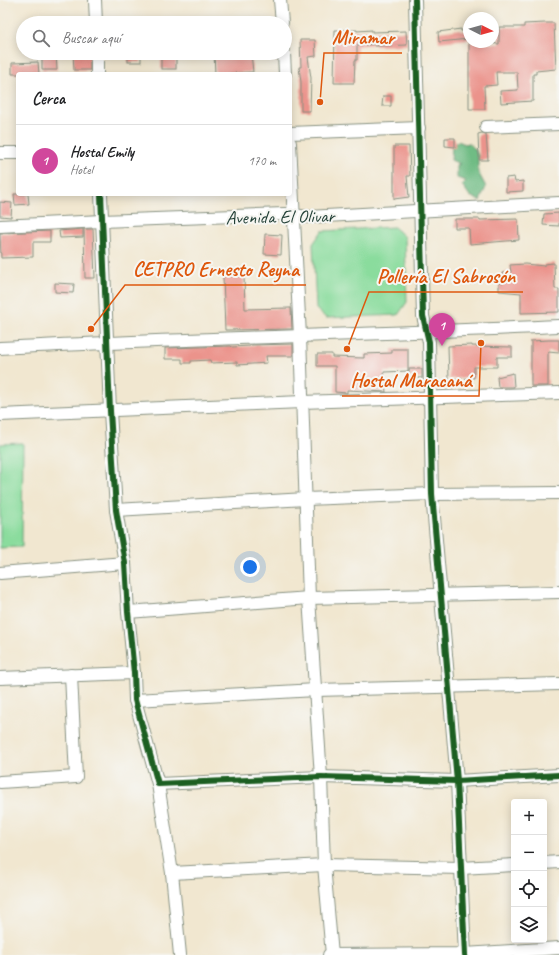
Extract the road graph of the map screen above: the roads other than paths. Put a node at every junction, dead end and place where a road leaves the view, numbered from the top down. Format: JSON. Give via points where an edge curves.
{"nodes":[{"id":1,"x":95,"y":0,"type":"edge"},
{"id":2,"x":280,"y":0,"type":"edge"},
{"id":3,"x":415,"y":0,"type":"edge"},
{"id":4,"x":96,"y":16,"type":"edge"},
{"id":5,"x":281,"y":16,"type":"edge"},
{"id":6,"x":96,"y":60,"type":"edge"},
{"id":7,"x":284,"y":60,"type":"edge"},
{"id":8,"x":97,"y":72,"type":"edge"},
{"id":9,"x":285,"y":72,"type":"edge"},
{"id":10,"x":559,"y":124,"type":"edge"},
{"id":11,"x":486,"y":127,"type":"dead end"},
{"id":12,"x":419,"y":128,"type":"junction"},
{"id":13,"x":292,"y":133,"type":"edge"},
{"id":14,"x":0,"y":153,"type":"edge"},
{"id":15,"x":16,"y":153,"type":"edge"},
{"id":16,"x":292,"y":179,"type":"edge"},
{"id":17,"x":101,"y":196,"type":"edge"},
{"id":18,"x":559,"y":203,"type":"edge"},
{"id":19,"x":421,"y":210,"type":"junction"},
{"id":20,"x":294,"y":215,"type":"junction"},
{"id":21,"x":102,"y":221,"type":"junction"},
{"id":22,"x":0,"y":226,"type":"edge"},
{"id":23,"x":559,"y":326,"type":"edge"},
{"id":24,"x":427,"y":332,"type":"junction"},
{"id":25,"x":300,"y":336,"type":"junction"},
{"id":26,"x":107,"y":342,"type":"junction"},
{"id":27,"x":0,"y":348,"type":"edge"},
{"id":28,"x":559,"y":393,"type":"edge"},
{"id":29,"x":430,"y":398,"type":"junction"},
{"id":30,"x":302,"y":402,"type":"junction"},
{"id":31,"x":110,"y":411,"type":"junction"},
{"id":32,"x":0,"y":415,"type":"edge"},
{"id":33,"x":559,"y":493,"type":"edge"},
{"id":34,"x":432,"y":494,"type":"junction"},
{"id":35,"x":306,"y":499,"type":"junction"},
{"id":36,"x":116,"y":510,"type":"junction"},
{"id":37,"x":125,"y":563,"type":"junction"},
{"id":38,"x":0,"y":573,"type":"edge"},
{"id":39,"x":559,"y":592,"type":"edge"},
{"id":40,"x":441,"y":595,"type":"junction"},
{"id":41,"x":309,"y":598,"type":"junction"},
{"id":42,"x":128,"y":612,"type":"junction"},
{"id":43,"x":134,"y":673,"type":"junction"},
{"id":44,"x":71,"y":675,"type":"junction"},
{"id":45,"x":0,"y":678,"type":"edge"},
{"id":46,"x":559,"y":684,"type":"edge"},
{"id":47,"x":449,"y":687,"type":"junction"},
{"id":48,"x":316,"y":690,"type":"junction"},
{"id":49,"x":135,"y":700,"type":"junction"},
{"id":50,"x":559,"y":775,"type":"edge"},
{"id":51,"x":321,"y":777,"type":"junction"},
{"id":52,"x":457,"y":781,"type":"junction"},
{"id":53,"x":0,"y":782,"type":"edge"},
{"id":54,"x":158,"y":784,"type":"junction"},
{"id":55,"x":559,"y":862,"type":"edge"},
{"id":56,"x":547,"y":863,"type":"edge"},
{"id":57,"x":324,"y":865,"type":"junction"},
{"id":58,"x":511,"y":865,"type":"edge"},
{"id":59,"x":461,"y":868,"type":"junction"},
{"id":60,"x":172,"y":873,"type":"junction"},
{"id":61,"x":559,"y":948,"type":"edge"},
{"id":62,"x":180,"y":955,"type":"edge"},
{"id":63,"x":329,"y":955,"type":"edge"},
{"id":64,"x":332,"y":955,"type":"edge"},
{"id":65,"x":465,"y":955,"type":"edge"}],
"edges":[{"from":1,"to":4,"type":"street"},
{"from":2,"to":5,"type":"street"},
{"from":3,"to":12,"type":"street"},
{"from":6,"to":8,"type":"street"},
{"from":7,"to":9,"type":"street"},
{"from":10,"to":11,"type":"street"},
{"from":12,"to":13,"type":"street"},
{"from":12,"to":19,"type":"street"},
{"from":14,"to":15,"type":"street"},
{"from":16,"to":20,"type":"street"},
{"from":17,"to":21,"type":"street"},
{"from":18,"to":19,"type":"street","name":"Avenida El Olivar"},
{"from":19,"to":20,"type":"street","name":"Avenida El Olivar","via":[[308,217]]},
{"from":19,"to":24,"type":"street","via":[[423,316]]},
{"from":20,"to":21,"type":"street","name":"Avenida El Olivar"},
{"from":20,"to":25,"type":"street"},
{"from":21,"to":22,"type":"street","name":"Avenida El Olivar"},
{"from":21,"to":26,"type":"street"},
{"from":23,"to":24,"type":"street"},
{"from":24,"to":25,"type":"street"},
{"from":24,"to":29,"type":"street"},
{"from":25,"to":26,"type":"street"},
{"from":25,"to":30,"type":"street"},
{"from":26,"to":27,"type":"street"},
{"from":26,"to":31,"type":"street"},
{"from":28,"to":29,"type":"street"},
{"from":29,"to":30,"type":"street"},
{"from":29,"to":34,"type":"street"},
{"from":30,"to":31,"type":"street"},
{"from":30,"to":35,"type":"street"},
{"from":31,"to":32,"type":"street"},
{"from":31,"to":36,"type":"street"},
{"from":33,"to":34,"type":"street"},
{"from":34,"to":35,"type":"street"},
{"from":34,"to":40,"type":"street"},
{"from":35,"to":36,"type":"street"},
{"from":35,"to":41,"type":"street"},
{"from":36,"to":37,"type":"street"},
{"from":37,"to":38,"type":"street"},
{"from":37,"to":42,"type":"street"},
{"from":39,"to":40,"type":"street"},
{"from":40,"to":41,"type":"street"},
{"from":40,"to":47,"type":"street"},
{"from":41,"to":42,"type":"street"},
{"from":41,"to":48,"type":"street"},
{"from":42,"to":43,"type":"street"},
{"from":43,"to":44,"type":"street"},
{"from":43,"to":49,"type":"street"},
{"from":44,"to":45,"type":"street"},
{"from":44,"to":53,"type":"street","via":[[76,777]]},
{"from":46,"to":47,"type":"street"},
{"from":47,"to":48,"type":"street"},
{"from":47,"to":52,"type":"street"},
{"from":48,"to":49,"type":"street"},
{"from":48,"to":51,"type":"street"},
{"from":49,"to":54,"type":"street"},
{"from":50,"to":52,"type":"street"},
{"from":51,"to":52,"type":"street"},
{"from":51,"to":54,"type":"street"},
{"from":51,"to":57,"type":"street"},
{"from":52,"to":59,"type":"street"},
{"from":54,"to":60,"type":"street"},
{"from":55,"to":56,"type":"street"},
{"from":57,"to":59,"type":"street"},
{"from":57,"to":60,"type":"street"},
{"from":57,"to":64,"type":"street"},
{"from":58,"to":59,"type":"street"},
{"from":59,"to":65,"type":"street"},
{"from":60,"to":62,"type":"street"},
{"from":61,"to":65,"type":"street"},
{"from":63,"to":64,"type":"street"},
{"from":64,"to":65,"type":"street"}]}
